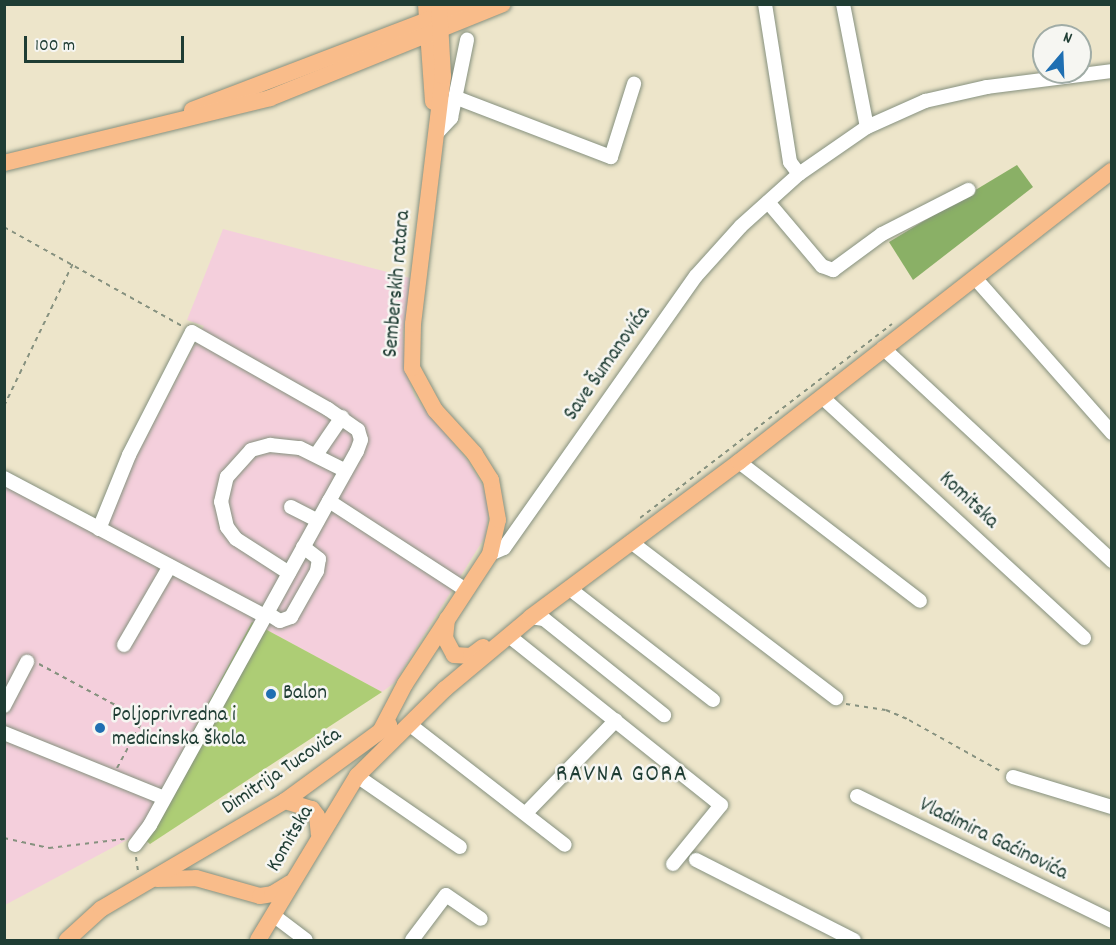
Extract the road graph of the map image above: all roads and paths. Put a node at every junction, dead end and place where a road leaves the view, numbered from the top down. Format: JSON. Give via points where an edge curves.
{"nodes":[{"id":1,"x":469,"y":4,"type":"edge"},
{"id":2,"x":503,"y":4,"type":"edge"},
{"id":3,"x":765,"y":4,"type":"edge"},
{"id":4,"x":843,"y":4,"type":"edge"},
{"id":5,"x":434,"y":18,"type":"edge"},
{"id":6,"x":467,"y":40,"type":"dead end"},
{"id":7,"x":398,"y":47,"type":"junction"},
{"id":8,"x":430,"y":69,"type":"junction"},
{"id":9,"x":1112,"y":71,"type":"edge"},
{"id":10,"x":634,"y":84,"type":"dead end"},
{"id":11,"x":457,"y":98,"type":"junction"},
{"id":12,"x":867,"y":127,"type":"junction"},
{"id":13,"x":147,"y":129,"type":"junction"},
{"id":14,"x":437,"y":133,"type":"junction"},
{"id":15,"x":4,"y":163,"type":"edge"},
{"id":16,"x":1112,"y":171,"type":"edge"},
{"id":17,"x":799,"y":174,"type":"junction"},
{"id":18,"x":968,"y":190,"type":"dead end"},
{"id":19,"x":768,"y":202,"type":"junction"},
{"id":20,"x":4,"y":227,"type":"edge"},
{"id":21,"x":73,"y":263,"type":"junction"},
{"id":22,"x":975,"y":278,"type":"junction"},
{"id":23,"x":895,"y":322,"type":"dead end"},
{"id":24,"x":192,"y":332,"type":"junction"},
{"id":25,"x":883,"y":348,"type":"junction"},
{"id":26,"x":822,"y":397,"type":"junction"},
{"id":27,"x":4,"y":406,"type":"edge"},
{"id":28,"x":342,"y":417,"type":"junction"},
{"id":29,"x":1112,"y":433,"type":"edge"},
{"id":30,"x":316,"y":455,"type":"junction"},
{"id":31,"x":739,"y":462,"type":"junction"},
{"id":32,"x":346,"y":471,"type":"junction"},
{"id":33,"x":4,"y":478,"type":"edge"},
{"id":34,"x":329,"y":501,"type":"junction"},
{"id":35,"x":291,"y":507,"type":"dead end"},
{"id":36,"x":318,"y":521,"type":"junction"},
{"id":37,"x":633,"y":523,"type":"dead end"},
{"id":38,"x":99,"y":529,"type":"junction"},
{"id":39,"x":631,"y":543,"type":"junction"},
{"id":40,"x":303,"y":547,"type":"junction"},
{"id":41,"x":490,"y":554,"type":"junction"},
{"id":42,"x":1112,"y":561,"type":"edge"},
{"id":43,"x":170,"y":566,"type":"junction"},
{"id":44,"x":289,"y":573,"type":"junction"},
{"id":45,"x":570,"y":589,"type":"junction"},
{"id":46,"x":465,"y":590,"type":"junction"},
{"id":47,"x":920,"y":601,"type":"dead end"},
{"id":48,"x":266,"y":615,"type":"junction"},
{"id":49,"x":448,"y":615,"type":"junction"},
{"id":50,"x":531,"y":617,"type":"junction"},
{"id":51,"x":509,"y":636,"type":"junction"},
{"id":52,"x":1084,"y":638,"type":"dead end"},
{"id":53,"x":124,"y":645,"type":"dead end"},
{"id":54,"x":33,"y":663,"type":"joint"},
{"id":55,"x":405,"y":684,"type":"junction"},
{"id":56,"x":836,"y":698,"type":"joint"},
{"id":57,"x":713,"y":700,"type":"dead end"},
{"id":58,"x":4,"y":706,"type":"edge"},
{"id":59,"x":664,"y":715,"type":"dead end"},
{"id":60,"x":143,"y":720,"type":"junction"},
{"id":61,"x":406,"y":720,"type":"junction"},
{"id":62,"x":616,"y":720,"type":"junction"},
{"id":63,"x":4,"y":733,"type":"edge"},
{"id":64,"x":385,"y":736,"type":"junction"},
{"id":65,"x":192,"y":746,"type":"junction"},
{"id":66,"x":357,"y":776,"type":"junction"},
{"id":67,"x":112,"y":777,"type":"junction"},
{"id":68,"x":1013,"y":777,"type":"joint"},
{"id":69,"x":857,"y":796,"type":"dead end"},
{"id":70,"x":164,"y":798,"type":"junction"},
{"id":71,"x":285,"y":801,"type":"junction"},
{"id":72,"x":1112,"y":807,"type":"edge"},
{"id":73,"x":526,"y":813,"type":"junction"},
{"id":74,"x":319,"y":834,"type":"junction"},
{"id":75,"x":4,"y":838,"type":"edge"},
{"id":76,"x":219,"y":840,"type":"junction"},
{"id":77,"x":135,"y":845,"type":"junction"},
{"id":78,"x":565,"y":845,"type":"dead end"},
{"id":79,"x":460,"y":846,"type":"dead end"},
{"id":80,"x":696,"y":860,"type":"dead end"},
{"id":81,"x":673,"y":864,"type":"dead end"},
{"id":82,"x":214,"y":881,"type":"junction"},
{"id":83,"x":292,"y":881,"type":"junction"},
{"id":84,"x":139,"y":884,"type":"junction"},
{"id":85,"x":247,"y":894,"type":"junction"},
{"id":86,"x":481,"y":919,"type":"dead end"},
{"id":87,"x":1112,"y":921,"type":"edge"},
{"id":88,"x":265,"y":927,"type":"edge"},
{"id":89,"x":67,"y":940,"type":"edge"},
{"id":90,"x":306,"y":940,"type":"edge"},
{"id":91,"x":412,"y":940,"type":"edge"},
{"id":92,"x":854,"y":940,"type":"edge"}],
"edges":[{"from":1,"to":5,"type":"main road"},
{"from":2,"to":5,"type":"main road"},
{"from":3,"to":17,"type":"street","via":[[790,162]]},
{"from":4,"to":12,"type":"street"},
{"from":5,"to":7,"type":"main road"},
{"from":5,"to":8,"type":"main road"},
{"from":5,"to":13,"type":"main road"},
{"from":5,"to":14,"type":"main road","via":[[444,75]]},
{"from":6,"to":11,"type":"street","name":"Semberskih ratara"},
{"from":7,"to":8,"type":"main road","via":[[422,59]]},
{"from":7,"to":13,"type":"main road","via":[[270,98]]},
{"from":8,"to":14,"type":"main road"},
{"from":9,"to":12,"type":"street","name":"Save Šumanovića","via":[[949,94]]},
{"from":10,"to":11,"type":"street","via":[[611,157]]},
{"from":11,"to":14,"type":"street","name":"Semberskih ratara","via":[[451,118]]},
{"from":12,"to":17,"type":"street","name":"Save Šumanovića"},
{"from":13,"to":15,"type":"main road"},
{"from":14,"to":41,"type":"main road","name":"Semberskih ratara","via":[[413,324],[412,368],[435,410],[475,454],[490,480],[498,520]]},
{"from":16,"to":22,"type":"main road"},
{"from":17,"to":19,"type":"street","name":"Save Šumanovića"},
{"from":18,"to":19,"type":"street","via":[[882,234],[833,270],[822,266]]},
{"from":19,"to":41,"type":"street","name":"Save Šumanovića","via":[[696,276],[510,541]]},
{"from":20,"to":21,"type":"path"},
{"from":21,"to":24,"type":"path"},
{"from":21,"to":27,"type":"path"},
{"from":22,"to":25,"type":"main road"},
{"from":22,"to":29,"type":"street"},
{"from":23,"to":37,"type":"path"},
{"from":24,"to":28,"type":"street"},
{"from":24,"to":38,"type":"street","via":[[129,455]]},
{"from":25,"to":26,"type":"main road"},
{"from":25,"to":42,"type":"street"},
{"from":26,"to":31,"type":"main road"},
{"from":26,"to":52,"type":"street","name":"Komitska"},
{"from":28,"to":30,"type":"street"},
{"from":28,"to":32,"type":"street","via":[[358,430],[361,440]]},
{"from":30,"to":32,"type":"street"},
{"from":30,"to":44,"type":"street","via":[[288,445],[251,450],[227,477],[222,490],[223,516],[236,539]]},
{"from":31,"to":39,"type":"main road"},
{"from":31,"to":47,"type":"street"},
{"from":32,"to":34,"type":"street"},
{"from":33,"to":38,"type":"street"},
{"from":34,"to":36,"type":"street"},
{"from":34,"to":46,"type":"street"},
{"from":35,"to":36,"type":"street"},
{"from":36,"to":40,"type":"street"},
{"from":38,"to":43,"type":"street"},
{"from":39,"to":45,"type":"main road"},
{"from":39,"to":56,"type":"street"},
{"from":40,"to":44,"type":"street"},
{"from":40,"to":48,"type":"street","via":[[319,559],[317,571],[291,617],[280,621]]},
{"from":41,"to":46,"type":"main road","name":"Semberskih ratara"},
{"from":43,"to":48,"type":"street"},
{"from":43,"to":53,"type":"street"},
{"from":44,"to":48,"type":"street"},
{"from":45,"to":50,"type":"main road"},
{"from":45,"to":57,"type":"street"},
{"from":46,"to":49,"type":"main road","name":"Semberskih ratara"},
{"from":48,"to":65,"type":"street"},
{"from":49,"to":50,"type":"main road","via":[[445,638],[454,655],[465,657]]},
{"from":49,"to":55,"type":"main road","name":"Semberskih ratara"},
{"from":50,"to":51,"type":"main road"},
{"from":50,"to":59,"type":"street","via":[[543,620]]},
{"from":51,"to":61,"type":"main road","name":"Dimitrija Tucovića"},
{"from":51,"to":62,"type":"street"},
{"from":54,"to":58,"type":"street"},
{"from":54,"to":60,"type":"path"},
{"from":55,"to":61,"type":"main road","name":"Semberskih ratara"},
{"from":55,"to":64,"type":"main road","name":"Semberskih ratara"},
{"from":56,"to":68,"type":"path","via":[[847,705],[886,710],[909,720]]},
{"from":60,"to":65,"type":"path"},
{"from":60,"to":67,"type":"path"},
{"from":61,"to":64,"type":"main road","name":"Dimitrija Tucovića"},
{"from":61,"to":73,"type":"street"},
{"from":62,"to":73,"type":"street"},
{"from":62,"to":81,"type":"street","via":[[721,805]]},
{"from":63,"to":67,"type":"street"},
{"from":64,"to":66,"type":"main road","name":"Komitska"},
{"from":64,"to":71,"type":"main road","name":"Dimitrija Tucovića"},
{"from":65,"to":70,"type":"street"},
{"from":66,"to":74,"type":"main road","name":"Komitska"},
{"from":66,"to":79,"type":"street"},
{"from":67,"to":70,"type":"street"},
{"from":68,"to":72,"type":"street"},
{"from":69,"to":87,"type":"street","name":"Vladimira Gaćinovića"},
{"from":70,"to":77,"type":"street"},
{"from":71,"to":74,"type":"main road","via":[[312,809]]},
{"from":71,"to":76,"type":"main road","name":"Dimitrija Tucovića"},
{"from":73,"to":78,"type":"street"},
{"from":74,"to":83,"type":"main road","name":"Komitska"},
{"from":75,"to":77,"type":"path","via":[[49,848],[71,848],[121,837]]},
{"from":76,"to":82,"type":"main road","via":[[207,862]]},
{"from":76,"to":84,"type":"main road","name":"Dimitrija Tucovića"},
{"from":77,"to":84,"type":"path"},
{"from":80,"to":92,"type":"street"},
{"from":82,"to":84,"type":"main road","name":"Dimitrija Tucovića","via":[[183,876]]},
{"from":82,"to":85,"type":"main road","name":"Dimitrija Tucovića"},
{"from":83,"to":85,"type":"main road","name":"Dimitrija Tucovića","via":[[272,894]]},
{"from":83,"to":88,"type":"main road","name":"Komitska"},
{"from":84,"to":89,"type":"main road","name":"Dimitrija Tucovića","via":[[101,909]]},
{"from":85,"to":88,"type":"main road","via":[[260,908]]},
{"from":86,"to":91,"type":"street","via":[[446,895]]},
{"from":88,"to":90,"type":"street"}]}
